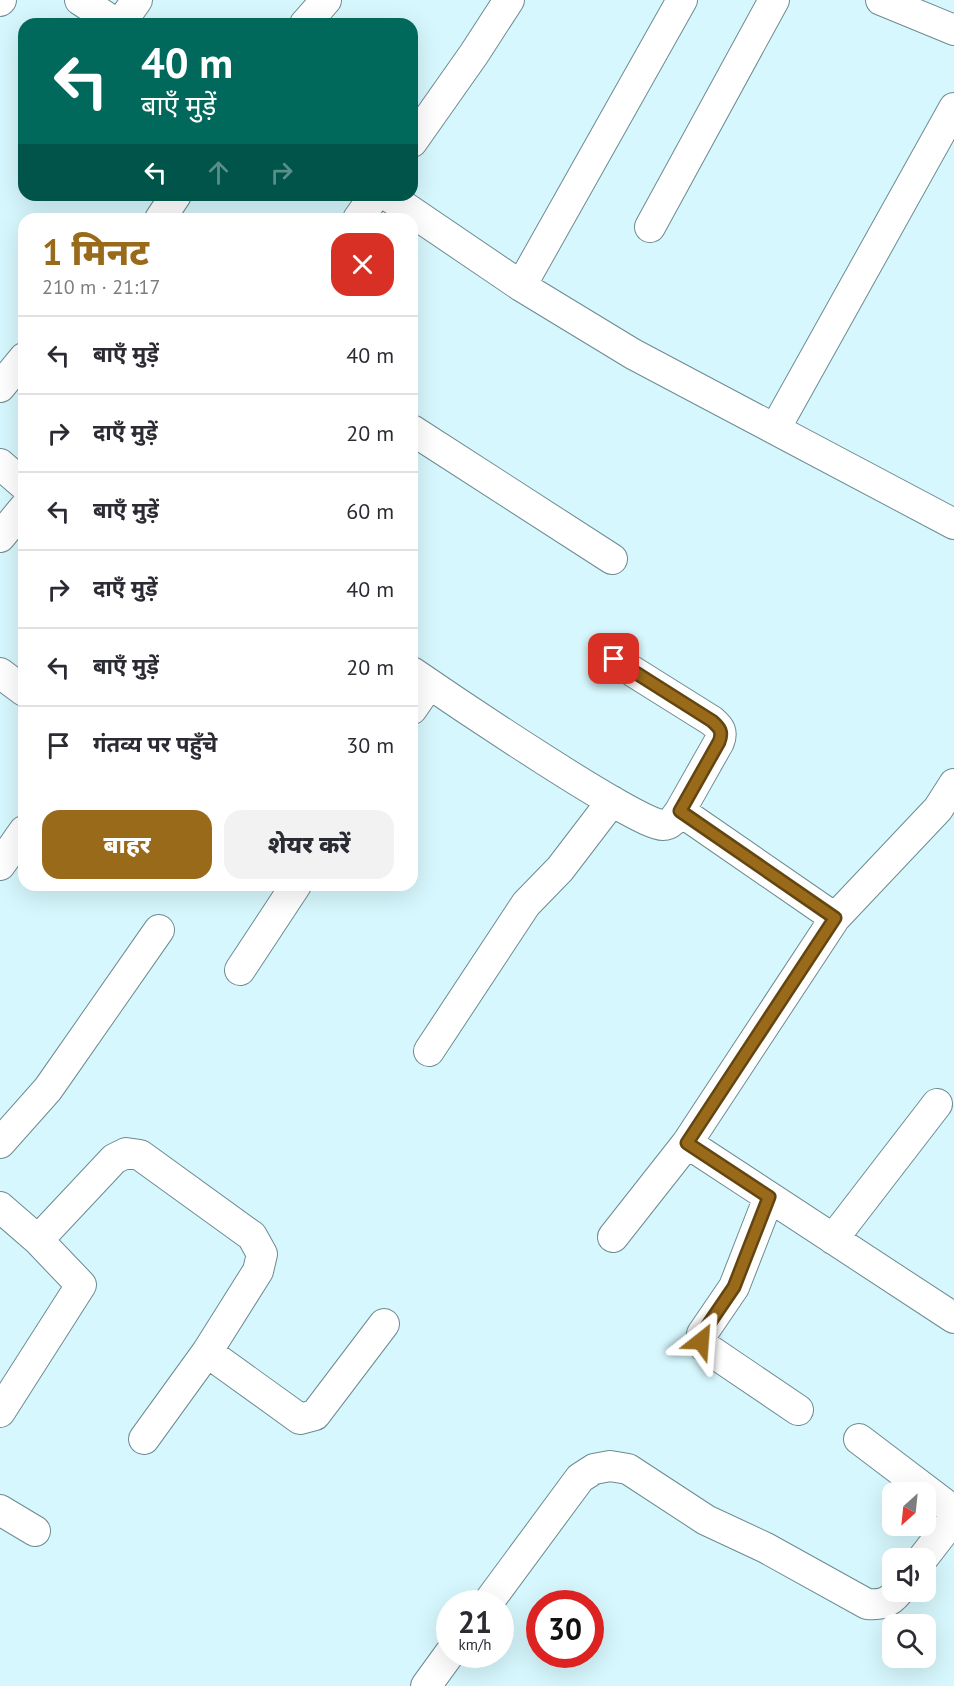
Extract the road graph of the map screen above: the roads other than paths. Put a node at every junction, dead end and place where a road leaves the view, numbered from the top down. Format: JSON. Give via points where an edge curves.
{"nodes":[{"id":1,"x":80,"y":0,"type":"edge"},
{"id":2,"x":137,"y":0,"type":"edge"},
{"id":3,"x":326,"y":0,"type":"edge"},
{"id":4,"x":509,"y":0,"type":"edge"},
{"id":5,"x":682,"y":0,"type":"edge"},
{"id":6,"x":774,"y":0,"type":"edge"},
{"id":7,"x":881,"y":0,"type":"edge"},
{"id":8,"x":109,"y":18,"type":"edge"},
{"id":9,"x":124,"y":18,"type":"edge"},
{"id":10,"x":310,"y":18,"type":"edge"},
{"id":11,"x":954,"y":30,"type":"edge"},
{"id":12,"x":954,"y":108,"type":"edge"},
{"id":13,"x":418,"y":133,"type":"edge"},
{"id":14,"x":396,"y":201,"type":"edge"},
{"id":15,"x":414,"y":213,"type":"edge"},
{"id":16,"x":418,"y":216,"type":"edge"},
{"id":17,"x":650,"y":227,"type":"dead end"},
{"id":18,"x":521,"y":286,"type":"junction"},
{"id":19,"x":18,"y":365,"type":"edge"},
{"id":20,"x":0,"y":387,"type":"edge"},
{"id":21,"x":775,"y":429,"type":"junction"},
{"id":22,"x":418,"y":434,"type":"edge"},
{"id":23,"x":0,"y":464,"type":"edge"},
{"id":24,"x":18,"y":480,"type":"edge"},
{"id":25,"x":18,"y":515,"type":"edge"},
{"id":26,"x":954,"y":525,"type":"edge"},
{"id":27,"x":0,"y":537,"type":"edge"},
{"id":28,"x":612,"y":559,"type":"dead end"},
{"id":29,"x":614,"y":659,"type":"dead end"},
{"id":30,"x":0,"y":673,"type":"edge"},
{"id":31,"x":421,"y":678,"type":"edge"},
{"id":32,"x":18,"y":686,"type":"edge"},
{"id":33,"x":954,"y":784,"type":"edge"},
{"id":34,"x":612,"y":801,"type":"junction"},
{"id":35,"x":680,"y":811,"type":"junction"},
{"id":36,"x":18,"y":840,"type":"edge"},
{"id":37,"x":0,"y":865,"type":"edge"},
{"id":38,"x":292,"y":891,"type":"edge"},
{"id":39,"x":835,"y":918,"type":"junction"},
{"id":40,"x":159,"y":930,"type":"dead end"},
{"id":41,"x":240,"y":970,"type":"dead end"},
{"id":42,"x":429,"y":1051,"type":"dead end"},
{"id":43,"x":937,"y":1104,"type":"dead end"},
{"id":44,"x":0,"y":1143,"type":"edge"},
{"id":45,"x":687,"y":1143,"type":"junction"},
{"id":46,"x":769,"y":1197,"type":"junction"},
{"id":47,"x":0,"y":1207,"type":"edge"},
{"id":48,"x":613,"y":1237,"type":"dead end"},
{"id":49,"x":833,"y":1239,"type":"junction"},
{"id":50,"x":38,"y":1240,"type":"junction"},
{"id":51,"x":954,"y":1318,"type":"edge"},
{"id":52,"x":384,"y":1324,"type":"dead end"},
{"id":53,"x":207,"y":1352,"type":"junction"},
{"id":54,"x":798,"y":1410,"type":"dead end"},
{"id":55,"x":0,"y":1412,"type":"edge"},
{"id":56,"x":144,"y":1439,"type":"dead end"},
{"id":57,"x":859,"y":1439,"type":"dead end"},
{"id":58,"x":0,"y":1510,"type":"edge"},
{"id":59,"x":954,"y":1511,"type":"edge"},
{"id":60,"x":954,"y":1518,"type":"edge"},
{"id":61,"x":35,"y":1531,"type":"dead end"},
{"id":62,"x":931,"y":1548,"type":"edge"},
{"id":63,"x":497,"y":1590,"type":"edge"},
{"id":64,"x":886,"y":1602,"type":"edge"},
{"id":65,"x":439,"y":1668,"type":"edge"},
{"id":66,"x":426,"y":1686,"type":"edge"}],
"edges":[{"from":1,"to":8,"type":"street"},
{"from":2,"to":9,"type":"street"},
{"from":3,"to":10,"type":"street"},
{"from":4,"to":13,"type":"street"},
{"from":5,"to":18,"type":"street"},
{"from":6,"to":17,"type":"street"},
{"from":7,"to":11,"type":"street"},
{"from":12,"to":21,"type":"street"},
{"from":14,"to":15,"type":"street"},
{"from":16,"to":18,"type":"street"},
{"from":18,"to":21,"type":"street","via":[[633,354]]},
{"from":19,"to":20,"type":"street"},
{"from":21,"to":26,"type":"street"},
{"from":22,"to":28,"type":"street"},
{"from":23,"to":24,"type":"street"},
{"from":25,"to":27,"type":"street"},
{"from":29,"to":35,"type":"street","via":[[720,729],[719,742]]},
{"from":30,"to":32,"type":"street"},
{"from":31,"to":34,"type":"street"},
{"from":33,"to":39,"type":"street","via":[[938,808]]},
{"from":34,"to":35,"type":"street","via":[[663,825],[673,821]]},
{"from":34,"to":42,"type":"street","via":[[560,869],[526,904]]},
{"from":35,"to":39,"type":"street"},
{"from":36,"to":37,"type":"street"},
{"from":38,"to":41,"type":"street"},
{"from":39,"to":45,"type":"street"},
{"from":40,"to":44,"type":"street","via":[[48,1089]]},
{"from":43,"to":49,"type":"street"},
{"from":45,"to":46,"type":"street"},
{"from":45,"to":48,"type":"street"},
{"from":46,"to":49,"type":"street"},
{"from":46,"to":54,"type":"street","via":[[734,1287],[701,1341]]},
{"from":47,"to":50,"type":"street"},
{"from":49,"to":51,"type":"street"},
{"from":50,"to":53,"type":"street","via":[[114,1159],[126,1153],[140,1155],[252,1236],[262,1254],[258,1271]]},
{"from":50,"to":55,"type":"street","via":[[81,1285]]},
{"from":52,"to":53,"type":"street","via":[[315,1415],[300,1419]]},
{"from":53,"to":56,"type":"street"},
{"from":57,"to":59,"type":"street"},
{"from":58,"to":61,"type":"street"},
{"from":60,"to":62,"type":"street"},
{"from":63,"to":64,"type":"street","via":[[580,1479],[594,1469],[610,1466],[628,1469],[706,1520],[867,1604]]},
{"from":65,"to":66,"type":"street"}]}
